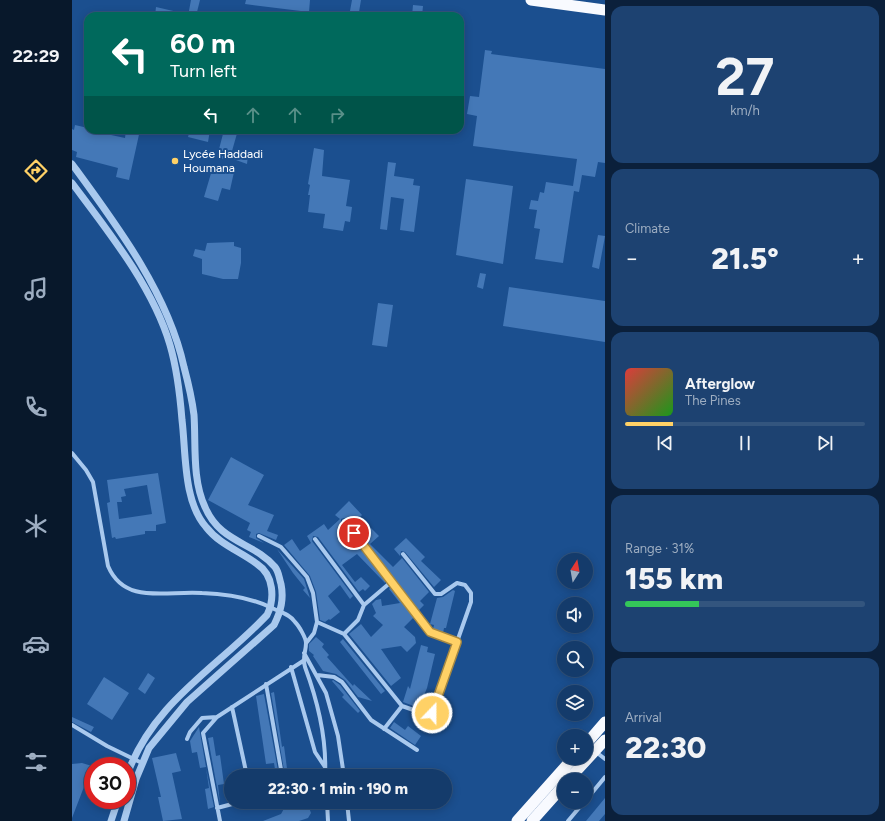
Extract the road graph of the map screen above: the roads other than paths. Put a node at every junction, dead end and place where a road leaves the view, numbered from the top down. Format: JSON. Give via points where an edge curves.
{"nodes":[{"id":1,"x":531,"y":0,"type":"edge"},
{"id":2,"x":605,"y":10,"type":"edge"},
{"id":3,"x":72,"y":164,"type":"edge"},
{"id":4,"x":72,"y":183,"type":"edge"},
{"id":5,"x":72,"y":453,"type":"edge"},
{"id":6,"x":344,"y":521,"type":"dead end"},
{"id":7,"x":259,"y":536,"type":"dead end"},
{"id":8,"x":315,"y":539,"type":"dead end"},
{"id":9,"x":403,"y":554,"type":"dead end"},
{"id":10,"x":391,"y":582,"type":"junction"},
{"id":11,"x":364,"y":605,"type":"junction"},
{"id":12,"x":271,"y":607,"type":"junction"},
{"id":13,"x":280,"y":612,"type":"junction"},
{"id":14,"x":317,"y":622,"type":"junction"},
{"id":15,"x":344,"y":634,"type":"junction"},
{"id":16,"x":306,"y":642,"type":"junction"},
{"id":17,"x":457,"y":642,"type":"junction"},
{"id":18,"x":304,"y":652,"type":"junction"},
{"id":19,"x":303,"y":661,"type":"junction"},
{"id":20,"x":291,"y":667,"type":"junction"},
{"id":21,"x":317,"y":675,"type":"junction"},
{"id":22,"x":266,"y":684,"type":"junction"},
{"id":23,"x":402,"y":706,"type":"junction"},
{"id":24,"x":232,"y":707,"type":"junction"},
{"id":25,"x":217,"y":717,"type":"junction"},
{"id":26,"x":605,"y":722,"type":"edge"},
{"id":27,"x":72,"y":726,"type":"edge"},
{"id":28,"x":384,"y":729,"type":"junction"},
{"id":29,"x":187,"y":739,"type":"dead end"},
{"id":30,"x":605,"y":740,"type":"edge"},
{"id":31,"x":593,"y":742,"type":"edge"},
{"id":32,"x":593,"y":746,"type":"edge"},
{"id":33,"x":593,"y":749,"type":"edge"},
{"id":34,"x":417,"y":750,"type":"dead end"},
{"id":35,"x":131,"y":757,"type":"edge"},
{"id":36,"x":134,"y":757,"type":"edge"},
{"id":37,"x":605,"y":759,"type":"edge"},
{"id":38,"x":136,"y":760,"type":"edge"},
{"id":39,"x":142,"y":763,"type":"junction"},
{"id":40,"x":567,"y":765,"type":"edge"},
{"id":41,"x":326,"y":767,"type":"joint"},
{"id":42,"x":245,"y":769,"type":"edge"},
{"id":43,"x":281,"y":769,"type":"edge"},
{"id":44,"x":343,"y":769,"type":"edge"},
{"id":45,"x":605,"y":777,"type":"edge"},
{"id":46,"x":593,"y":792,"type":"edge"},
{"id":47,"x":557,"y":793,"type":"edge"},
{"id":48,"x":224,"y":806,"type":"edge"},
{"id":49,"x":217,"y":808,"type":"junction"},
{"id":50,"x":115,"y":809,"type":"edge"},
{"id":51,"x":327,"y":809,"type":"edge"},
{"id":52,"x":348,"y":809,"type":"edge"},
{"id":53,"x":578,"y":809,"type":"edge"},
{"id":54,"x":534,"y":820,"type":"edge"},
{"id":55,"x":111,"y":821,"type":"edge"},
{"id":56,"x":124,"y":821,"type":"edge"},
{"id":57,"x":220,"y":821,"type":"edge"},
{"id":58,"x":328,"y":821,"type":"edge"},
{"id":59,"x":349,"y":821,"type":"edge"},
{"id":60,"x":517,"y":821,"type":"edge"},
{"id":61,"x":568,"y":821,"type":"edge"}],
"edges":[{"from":1,"to":2,"type":"highway"},
{"from":3,"to":13,"type":"street","via":[[154,287],[171,323],[184,365],[194,413],[198,486],[204,507],[213,523],[230,538],[275,567],[283,593]]},
{"from":4,"to":12,"type":"street","via":[[130,265],[155,308],[169,344],[182,418],[187,477],[201,522],[214,537],[258,564],[268,576],[272,593]]},
{"from":5,"to":12,"type":"street","via":[[93,482],[108,566],[121,585],[137,592],[152,594],[201,592],[247,598]]},
{"from":6,"to":10,"type":"street"},
{"from":7,"to":14,"type":"street","via":[[281,547],[307,577],[313,593]]},
{"from":8,"to":11,"type":"street"},
{"from":9,"to":17,"type":"street","via":[[434,594],[441,594],[457,583],[462,583],[470,589],[471,602]]},
{"from":10,"to":11,"type":"street"},
{"from":10,"to":17,"type":"street","via":[[430,632]]},
{"from":11,"to":15,"type":"street","via":[[358,620]]},
{"from":12,"to":13,"type":"street"},
{"from":12,"to":36,"type":"street","via":[[258,624],[181,693],[146,736]]},
{"from":13,"to":16,"type":"street","via":[[292,617]]},
{"from":13,"to":39,"type":"street","via":[[267,633],[187,702],[149,748]]},
{"from":14,"to":15,"type":"street"},
{"from":14,"to":16,"type":"street","via":[[314,633]]},
{"from":15,"to":23,"type":"street"},
{"from":16,"to":18,"type":"street"},
{"from":17,"to":23,"type":"street","via":[[432,713],[425,714]]},
{"from":18,"to":19,"type":"street"},
{"from":18,"to":21,"type":"street"},
{"from":19,"to":20,"type":"street"},
{"from":19,"to":41,"type":"street","via":[[323,730]]},
{"from":20,"to":22,"type":"street"},
{"from":20,"to":41,"type":"street","via":[[315,752]]},
{"from":21,"to":28,"type":"street","via":[[342,682],[371,720]]},
{"from":21,"to":44,"type":"street","via":[[326,692],[338,736]]},
{"from":22,"to":24,"type":"street"},
{"from":22,"to":43,"type":"street"},
{"from":23,"to":28,"type":"street"},
{"from":24,"to":25,"type":"street"},
{"from":24,"to":42,"type":"street"},
{"from":25,"to":29,"type":"street","via":[[202,718]]},
{"from":25,"to":49,"type":"street","via":[[203,733]]},
{"from":26,"to":31,"type":"highway"},
{"from":27,"to":35,"type":"street"},
{"from":28,"to":34,"type":"street"},
{"from":30,"to":32,"type":"highway"},
{"from":33,"to":37,"type":"street"},
{"from":38,"to":39,"type":"street"},
{"from":39,"to":56,"type":"street"},
{"from":40,"to":60,"type":"highway"},
{"from":45,"to":46,"type":"street"},
{"from":47,"to":54,"type":"highway"},
{"from":48,"to":49,"type":"street"},
{"from":49,"to":57,"type":"street"},
{"from":50,"to":55,"type":"street"},
{"from":51,"to":58,"type":"street"},
{"from":52,"to":59,"type":"street"},
{"from":53,"to":61,"type":"street"}]}
